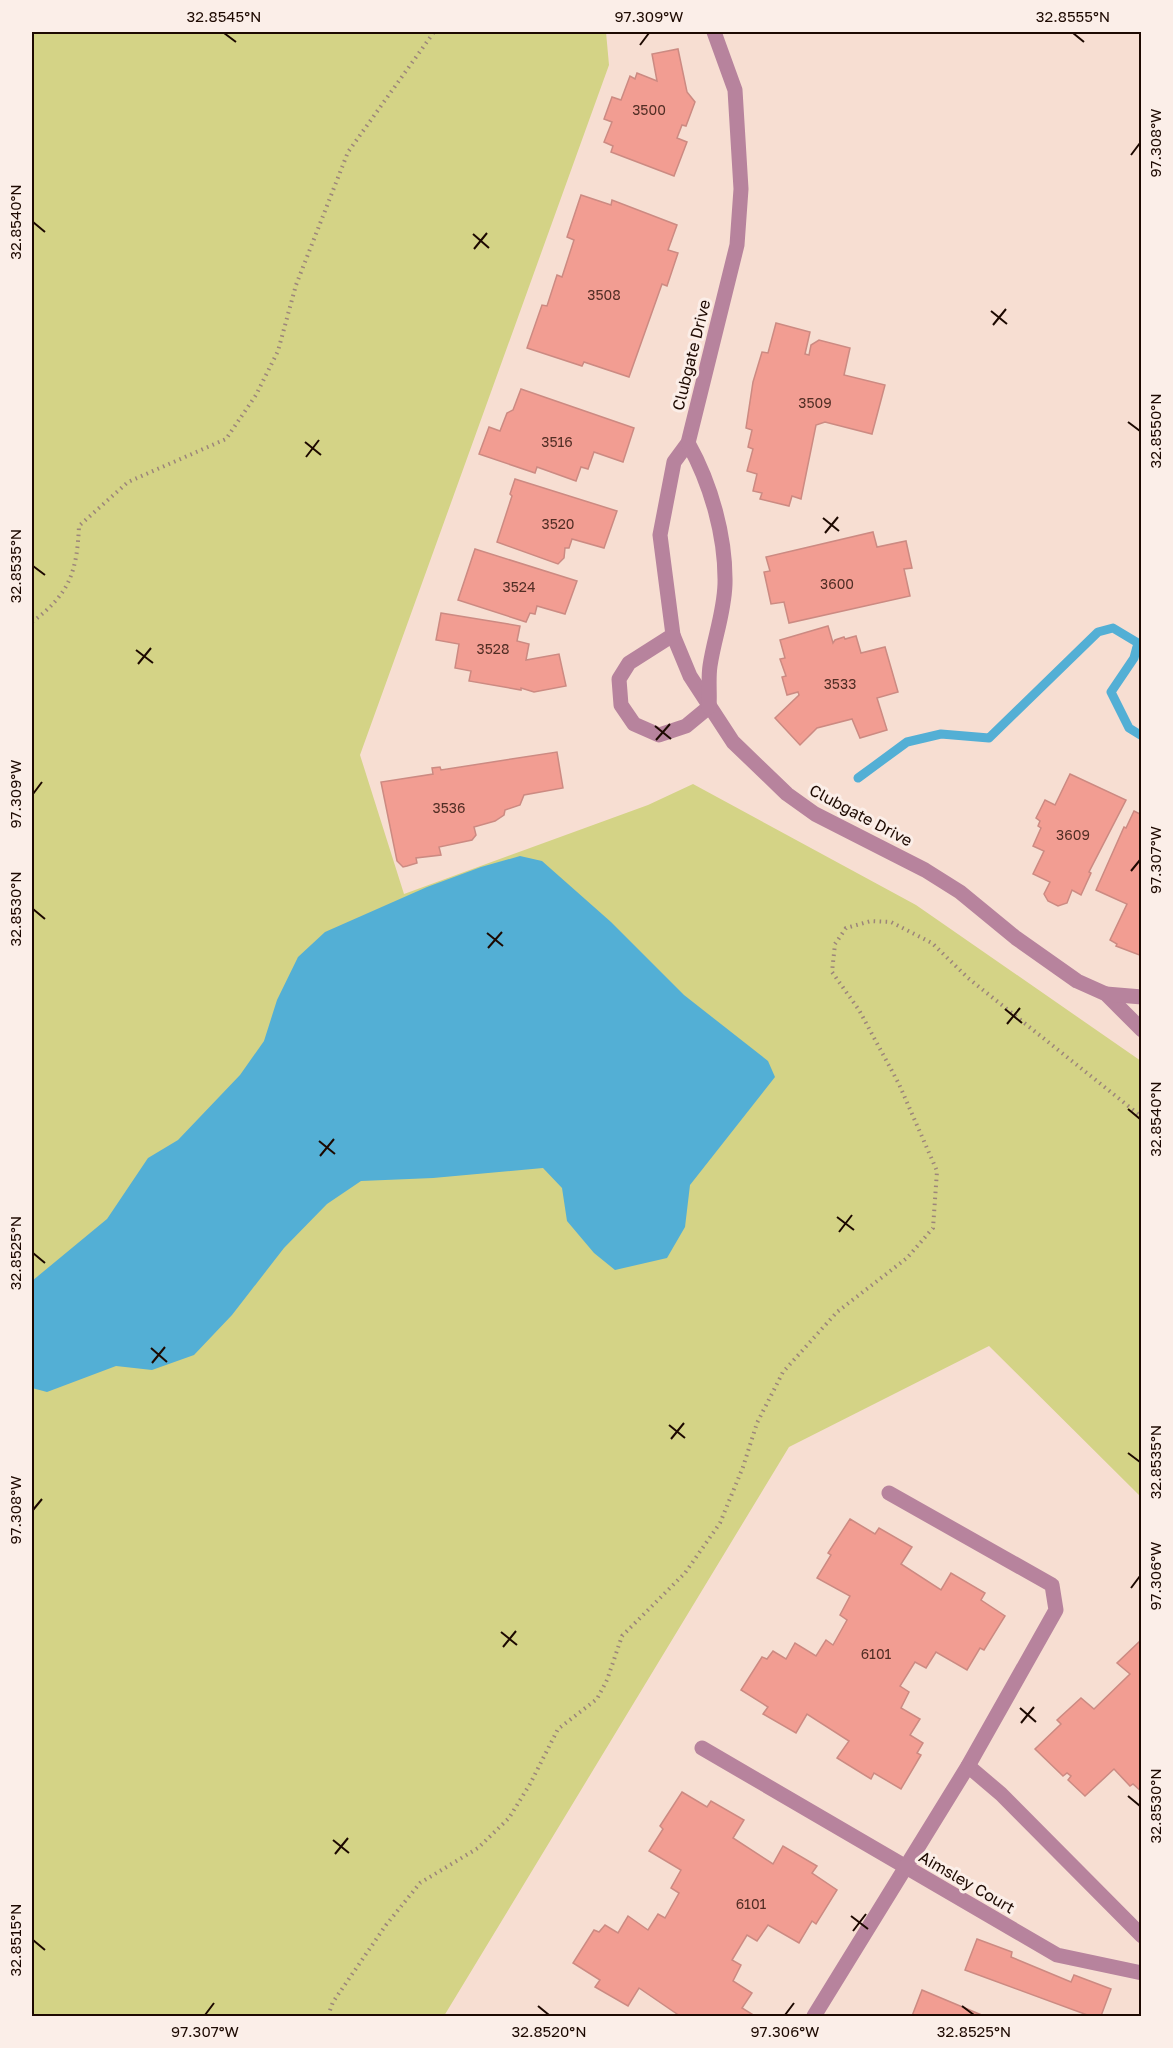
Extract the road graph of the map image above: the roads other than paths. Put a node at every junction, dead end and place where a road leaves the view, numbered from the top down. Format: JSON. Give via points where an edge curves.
{"nodes":[{"id":1,"x":714,"y":32,"type":"edge"},
{"id":2,"x":688,"y":443,"type":"junction"},
{"id":3,"x":673,"y":635,"type":"junction"},
{"id":4,"x":709,"y":707,"type":"junction"},
{"id":5,"x":1106,"y":994,"type":"junction"},
{"id":6,"x":1142,"y":998,"type":"edge"},
{"id":7,"x":1142,"y":1030,"type":"edge"},
{"id":8,"x":889,"y":1493,"type":"dead end"},
{"id":9,"x":702,"y":1748,"type":"dead end"},
{"id":10,"x":968,"y":1766,"type":"junction"},
{"id":11,"x":904,"y":1866,"type":"junction"},
{"id":12,"x":1142,"y":1936,"type":"edge"},
{"id":13,"x":1142,"y":1973,"type":"edge"},
{"id":14,"x":814,"y":2016,"type":"edge"}],
"edges":[{"from":1,"to":2,"type":"street","name":"Clubgate Drive","via":[[735,90],[741,189],[737,245]]},
{"from":2,"to":3,"type":"street","name":"Clubgate Drive","via":[[674,462],[660,535]]},
{"from":2,"to":4,"type":"street","via":[[698,460],[717,517],[724,552],[725,585],[719,634],[710,665]]},
{"from":3,"to":4,"type":"street","name":"Clubgate Drive","via":[[690,676]]},
{"from":3,"to":4,"type":"street","via":[[629,663],[619,679],[621,705],[634,724],[659,735],[686,726]]},
{"from":4,"to":5,"type":"street","name":"Clubgate Drive","via":[[732,742],[787,794],[815,814],[934,875],[1077,981]]},
{"from":5,"to":6,"type":"street"},
{"from":5,"to":7,"type":"street","name":"Clubgate Drive"},
{"from":8,"to":10,"type":"street","via":[[1052,1585],[1056,1610]]},
{"from":9,"to":11,"type":"street"},
{"from":10,"to":11,"type":"street"},
{"from":10,"to":12,"type":"street","via":[[1001,1794]]},
{"from":11,"to":13,"type":"street","name":"Aimsley Court","via":[[1057,1955]]},
{"from":11,"to":14,"type":"street","name":"Aimsley Court"}]}
